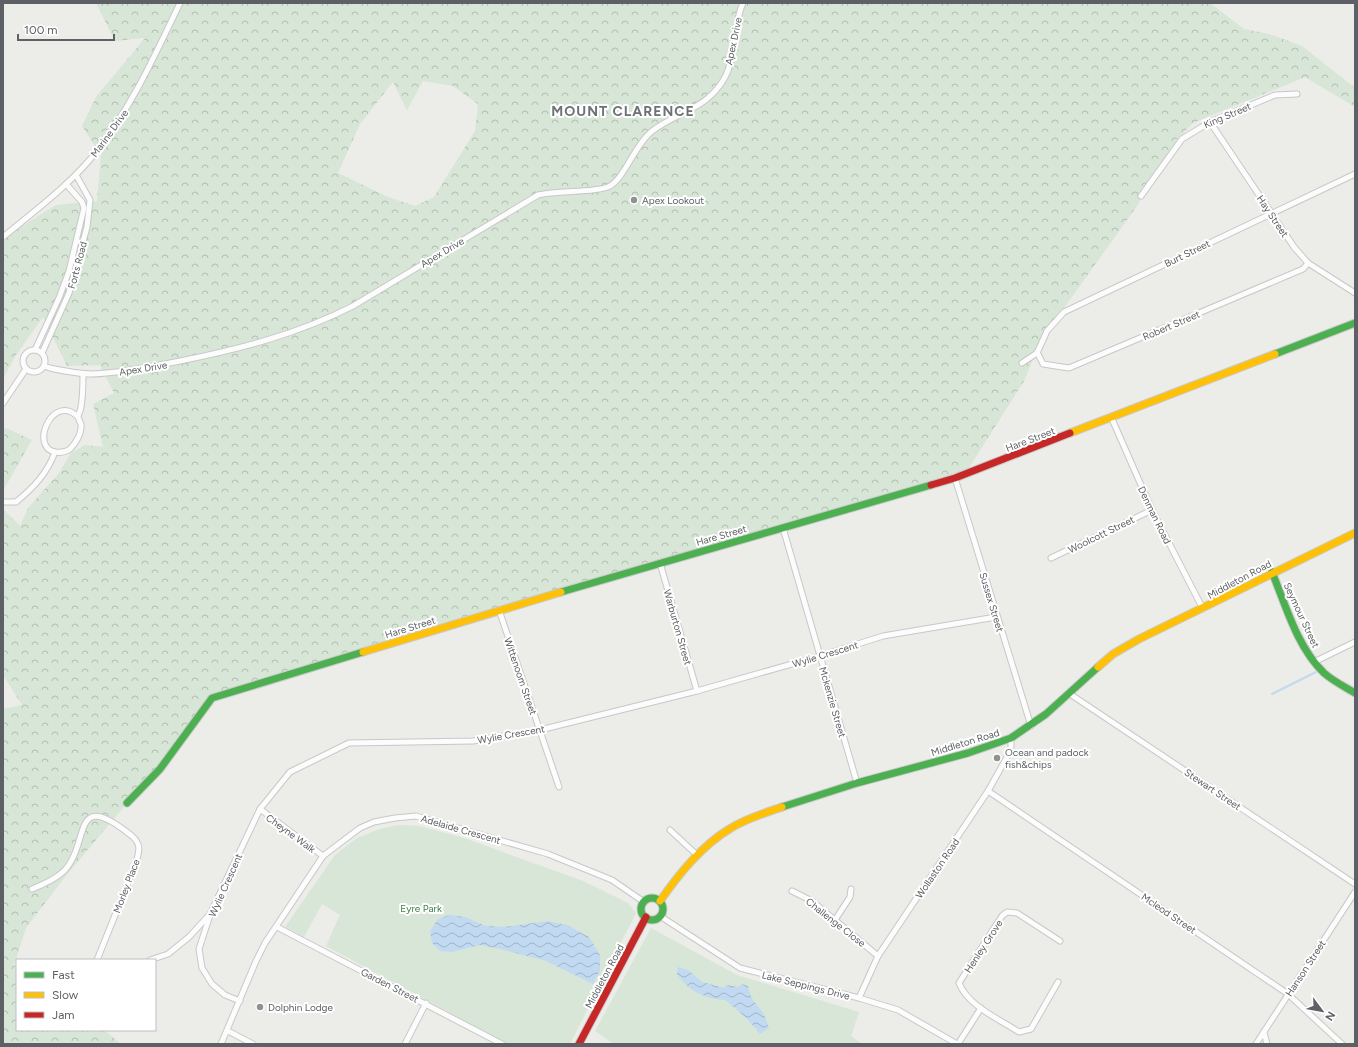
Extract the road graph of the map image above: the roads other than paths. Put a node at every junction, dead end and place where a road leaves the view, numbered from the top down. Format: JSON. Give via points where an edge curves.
{"nodes":[{"id":1,"x":180,"y":3,"type":"edge"},
{"id":2,"x":744,"y":3,"type":"edge"},
{"id":3,"x":1297,"y":94,"type":"dead end"},
{"id":4,"x":1210,"y":122,"type":"junction"},
{"id":5,"x":1355,"y":174,"type":"edge"},
{"id":6,"x":76,"y":175,"type":"junction"},
{"id":7,"x":66,"y":184,"type":"junction"},
{"id":8,"x":1141,"y":196,"type":"dead end"},
{"id":9,"x":1270,"y":212,"type":"junction"},
{"id":10,"x":3,"y":237,"type":"edge"},
{"id":11,"x":1308,"y":263,"type":"junction"},
{"id":12,"x":1355,"y":293,"type":"edge"},
{"id":13,"x":1355,"y":323,"type":"edge"},
{"id":14,"x":35,"y":350,"type":"junction"},
{"id":15,"x":1038,"y":352,"type":"junction"},
{"id":16,"x":42,"y":354,"type":"junction"},
{"id":17,"x":1022,"y":362,"type":"dead end"},
{"id":18,"x":44,"y":366,"type":"junction"},
{"id":19,"x":26,"y":369,"type":"junction"},
{"id":20,"x":83,"y":374,"type":"junction"},
{"id":21,"x":3,"y":403,"type":"edge"},
{"id":22,"x":78,"y":417,"type":"junction"},
{"id":23,"x":1112,"y":419,"type":"junction"},
{"id":24,"x":55,"y":452,"type":"junction"},
{"id":25,"x":955,"y":478,"type":"junction"},
{"id":26,"x":3,"y":502,"type":"edge"},
{"id":27,"x":1152,"y":510,"type":"junction"},
{"id":28,"x":782,"y":528,"type":"junction"},
{"id":29,"x":1355,"y":533,"type":"edge"},
{"id":30,"x":1051,"y":558,"type":"dead end"},
{"id":31,"x":660,"y":564,"type":"junction"},
{"id":32,"x":1272,"y":572,"type":"junction"},
{"id":33,"x":1203,"y":609,"type":"junction"},
{"id":34,"x":499,"y":610,"type":"junction"},
{"id":35,"x":996,"y":617,"type":"junction"},
{"id":36,"x":1355,"y":642,"type":"edge"},
{"id":37,"x":820,"y":656,"type":"junction"},
{"id":38,"x":1314,"y":662,"type":"junction"},
{"id":39,"x":697,"y":691,"type":"junction"},
{"id":40,"x":1355,"y":693,"type":"edge"},
{"id":41,"x":1070,"y":694,"type":"junction"},
{"id":42,"x":1030,"y":726,"type":"junction"},
{"id":43,"x":540,"y":730,"type":"junction"},
{"id":44,"x":1011,"y":738,"type":"junction"},
{"id":45,"x":857,"y":783,"type":"junction"},
{"id":46,"x":559,"y":787,"type":"dead end"},
{"id":47,"x":988,"y":791,"type":"junction"},
{"id":48,"x":127,"y":802,"type":"dead end"},
{"id":49,"x":260,"y":809,"type":"junction"},
{"id":50,"x":670,"y":830,"type":"dead end"},
{"id":51,"x":696,"y":855,"type":"junction"},
{"id":52,"x":323,"y":856,"type":"junction"},
{"id":53,"x":1355,"y":884,"type":"edge"},
{"id":54,"x":32,"y":889,"type":"dead end"},
{"id":55,"x":851,"y":889,"type":"dead end"},
{"id":56,"x":792,"y":891,"type":"dead end"},
{"id":57,"x":1355,"y":892,"type":"edge"},
{"id":58,"x":660,"y":901,"type":"junction"},
{"id":59,"x":644,"y":902,"type":"junction"},
{"id":60,"x":211,"y":912,"type":"junction"},
{"id":61,"x":660,"y":916,"type":"junction"},
{"id":62,"x":646,"y":917,"type":"junction"},
{"id":63,"x":835,"y":920,"type":"junction"},
{"id":64,"x":277,"y":927,"type":"junction"},
{"id":65,"x":1060,"y":941,"type":"dead end"},
{"id":66,"x":878,"y":956,"type":"junction"},
{"id":67,"x":96,"y":959,"type":"edge"},
{"id":68,"x":153,"y":959,"type":"edge"},
{"id":69,"x":1058,"y":982,"type":"dead end"},
{"id":70,"x":1288,"y":994,"type":"junction"},
{"id":71,"x":858,"y":998,"type":"junction"},
{"id":72,"x":240,"y":1001,"type":"junction"},
{"id":73,"x":426,"y":1003,"type":"junction"},
{"id":74,"x":981,"y":1008,"type":"junction"},
{"id":75,"x":228,"y":1031,"type":"junction"},
{"id":76,"x":1264,"y":1032,"type":"junction"},
{"id":77,"x":221,"y":1044,"type":"edge"},
{"id":78,"x":253,"y":1044,"type":"edge"},
{"id":79,"x":405,"y":1044,"type":"edge"},
{"id":80,"x":502,"y":1044,"type":"edge"},
{"id":81,"x":579,"y":1044,"type":"edge"},
{"id":82,"x":958,"y":1044,"type":"edge"},
{"id":83,"x":1256,"y":1044,"type":"edge"},
{"id":84,"x":1267,"y":1044,"type":"edge"},
{"id":85,"x":1342,"y":1044,"type":"edge"}],
"edges":[{"from":1,"to":6,"type":"street","name":"Marine Drive","via":[[142,83],[120,120]]},
{"from":2,"to":20,"type":"street","name":"Apex Drive","via":[[740,10],[729,65],[718,89],[701,104],[651,132],[637,146],[614,183],[594,189],[538,195],[353,306],[305,328],[212,355],[143,369]]},
{"from":3,"to":4,"type":"street","name":"King Street","via":[[1275,95]]},
{"from":4,"to":8,"type":"street","name":"King Street","via":[[1182,139]]},
{"from":4,"to":9,"type":"street","name":"Hay Street"},
{"from":5,"to":9,"type":"street","name":"Burt Street"},
{"from":6,"to":7,"type":"street","name":"Marine Drive"},
{"from":6,"to":16,"type":"street","name":"Forts Road","via":[[90,200],[87,227],[69,293]]},
{"from":7,"to":10,"type":"street","name":"Marine Drive"},
{"from":7,"to":14,"type":"street","name":"Forts Road","via":[[77,195],[84,208],[69,271]]},
{"from":9,"to":11,"type":"street","name":"Hay Street"},
{"from":9,"to":15,"type":"street","name":"Burt Street","via":[[1064,312],[1047,330]]},
{"from":11,"to":12,"type":"street","name":"Hay Street"},
{"from":11,"to":15,"type":"street","name":"Robert Street","via":[[1303,269],[1069,368],[1043,364]]},
{"from":13,"to":23,"type":"street","name":"Hare Street"},
{"from":14,"to":16,"type":"street"},
{"from":14,"to":19,"type":"street","via":[[24,357]]},
{"from":15,"to":17,"type":"street"},
{"from":16,"to":18,"type":"street"},
{"from":18,"to":19,"type":"street","via":[[36,372]]},
{"from":18,"to":20,"type":"street","name":"Apex Drive"},
{"from":19,"to":21,"type":"street"},
{"from":20,"to":22,"type":"street"},
{"from":22,"to":24,"type":"street","via":[[81,425],[76,442],[65,452]]},
{"from":22,"to":24,"type":"street","via":[[70,411],[62,411],[48,422],[44,441],[47,447]]},
{"from":23,"to":25,"type":"street","name":"Hare Street"},
{"from":23,"to":27,"type":"street","name":"Denman Road"},
{"from":24,"to":26,"type":"street","via":[[35,486],[16,502]]},
{"from":25,"to":28,"type":"street","name":"Hare Street"},
{"from":25,"to":35,"type":"street","name":"Sussex Street"},
{"from":27,"to":30,"type":"street","name":"Woolcott Street"},
{"from":27,"to":33,"type":"street","name":"Denman Road"},
{"from":28,"to":31,"type":"street","name":"Hare Street"},
{"from":28,"to":37,"type":"street","name":"Mckenzie Street"},
{"from":29,"to":32,"type":"street","name":"Middleton Road"},
{"from":31,"to":34,"type":"street","name":"Hare Street"},
{"from":31,"to":39,"type":"street","name":"Warburton Street"},
{"from":32,"to":33,"type":"street","name":"Middleton Road"},
{"from":32,"to":38,"type":"street","name":"Seymour Street","via":[[1304,646]]},
{"from":33,"to":41,"type":"street","name":"Middleton Road","via":[[1139,638],[1113,654]]},
{"from":34,"to":43,"type":"street","name":"Wittenoom Street"},
{"from":34,"to":48,"type":"street","name":"Hare Street","via":[[212,698],[160,769]]},
{"from":35,"to":37,"type":"street","name":"Wylie Crescent","via":[[883,636]]},
{"from":35,"to":42,"type":"street","name":"Sussex Street"},
{"from":36,"to":38,"type":"street"},
{"from":37,"to":39,"type":"street","name":"Wylie Crescent"},
{"from":37,"to":45,"type":"street","name":"Mckenzie Street"},
{"from":38,"to":40,"type":"street","name":"Seymour Street","via":[[1328,676]]},
{"from":39,"to":43,"type":"street","name":"Wylie Crescent"},
{"from":41,"to":42,"type":"street","name":"Middleton Road"},
{"from":41,"to":53,"type":"street","name":"Stewart Street"},
{"from":42,"to":44,"type":"street","name":"Middleton Road"},
{"from":43,"to":46,"type":"street","name":"Wittenoom Street"},
{"from":43,"to":49,"type":"street","name":"Wylie Crescent","via":[[473,741],[349,742],[290,772]]},
{"from":44,"to":45,"type":"street","name":"Middleton Road","via":[[968,753]]},
{"from":44,"to":47,"type":"street","name":"Wollaston Road","via":[[1011,750]]},
{"from":45,"to":51,"type":"street","name":"Middleton Road","via":[[757,815],[730,828]]},
{"from":47,"to":66,"type":"street","name":"Wollaston Road"},
{"from":47,"to":70,"type":"street","name":"Mcleod Street"},
{"from":49,"to":52,"type":"street","name":"Cheyne Walk"},
{"from":49,"to":60,"type":"street","name":"Wylie Crescent"},
{"from":50,"to":51,"type":"street"},
{"from":51,"to":58,"type":"street","name":"Middleton Road"},
{"from":52,"to":59,"type":"street","name":"Adelaide Crescent","via":[[360,828],[374,822],[416,816],[548,854],[612,880]]},
{"from":52,"to":64,"type":"street","name":"Adelaide Crescent"},
{"from":54,"to":67,"type":"street","name":"Morley Place","via":[[64,871],[83,827],[94,816],[115,824],[138,841],[140,847],[136,863]]},
{"from":55,"to":63,"type":"street","via":[[844,908]]},
{"from":56,"to":63,"type":"street","name":"Challenge Close","via":[[812,901]]},
{"from":57,"to":70,"type":"street","name":"Hanson Street"},
{"from":58,"to":59,"type":"street","via":[[652,898]]},
{"from":58,"to":61,"type":"street","via":[[663,908]]},
{"from":59,"to":62,"type":"street","via":[[642,910]]},
{"from":60,"to":68,"type":"street","via":[[189,937],[168,954]]},
{"from":60,"to":72,"type":"street","name":"Wylie Crescent","via":[[199,949],[202,968],[212,984],[225,995]]},
{"from":61,"to":62,"type":"street","via":[[653,919]]},
{"from":61,"to":71,"type":"street","name":"Lake Seppings Drive","via":[[740,968]]},
{"from":62,"to":81,"type":"street","name":"Middleton Road"},
{"from":63,"to":66,"type":"street","name":"Challenge Close"},
{"from":64,"to":72,"type":"street","name":"Adelaide Crescent","via":[[256,961]]},
{"from":64,"to":73,"type":"street","name":"Garden Street"},
{"from":65,"to":74,"type":"street","name":"Henley Grove","via":[[1017,913],[1007,912],[1002,916],[959,983],[963,993]]},
{"from":66,"to":71,"type":"street","name":"Wollaston Road"},
{"from":69,"to":74,"type":"street","name":"Henley Grove","via":[[1031,1029],[1019,1032]]},
{"from":70,"to":76,"type":"street","name":"Hanson Street"},
{"from":70,"to":85,"type":"street","name":"Mcleod Street"},
{"from":71,"to":82,"type":"street","name":"Lake Seppings Drive","via":[[898,1010]]},
{"from":72,"to":75,"type":"street","name":"Adelaide Crescent"},
{"from":73,"to":79,"type":"street"},
{"from":73,"to":80,"type":"street","name":"Garden Street"},
{"from":74,"to":82,"type":"street"},
{"from":75,"to":77,"type":"street","name":"Adelaide Crescent"},
{"from":75,"to":78,"type":"street"},
{"from":76,"to":83,"type":"street","name":"Hanson Street"},
{"from":76,"to":84,"type":"street"}]}
